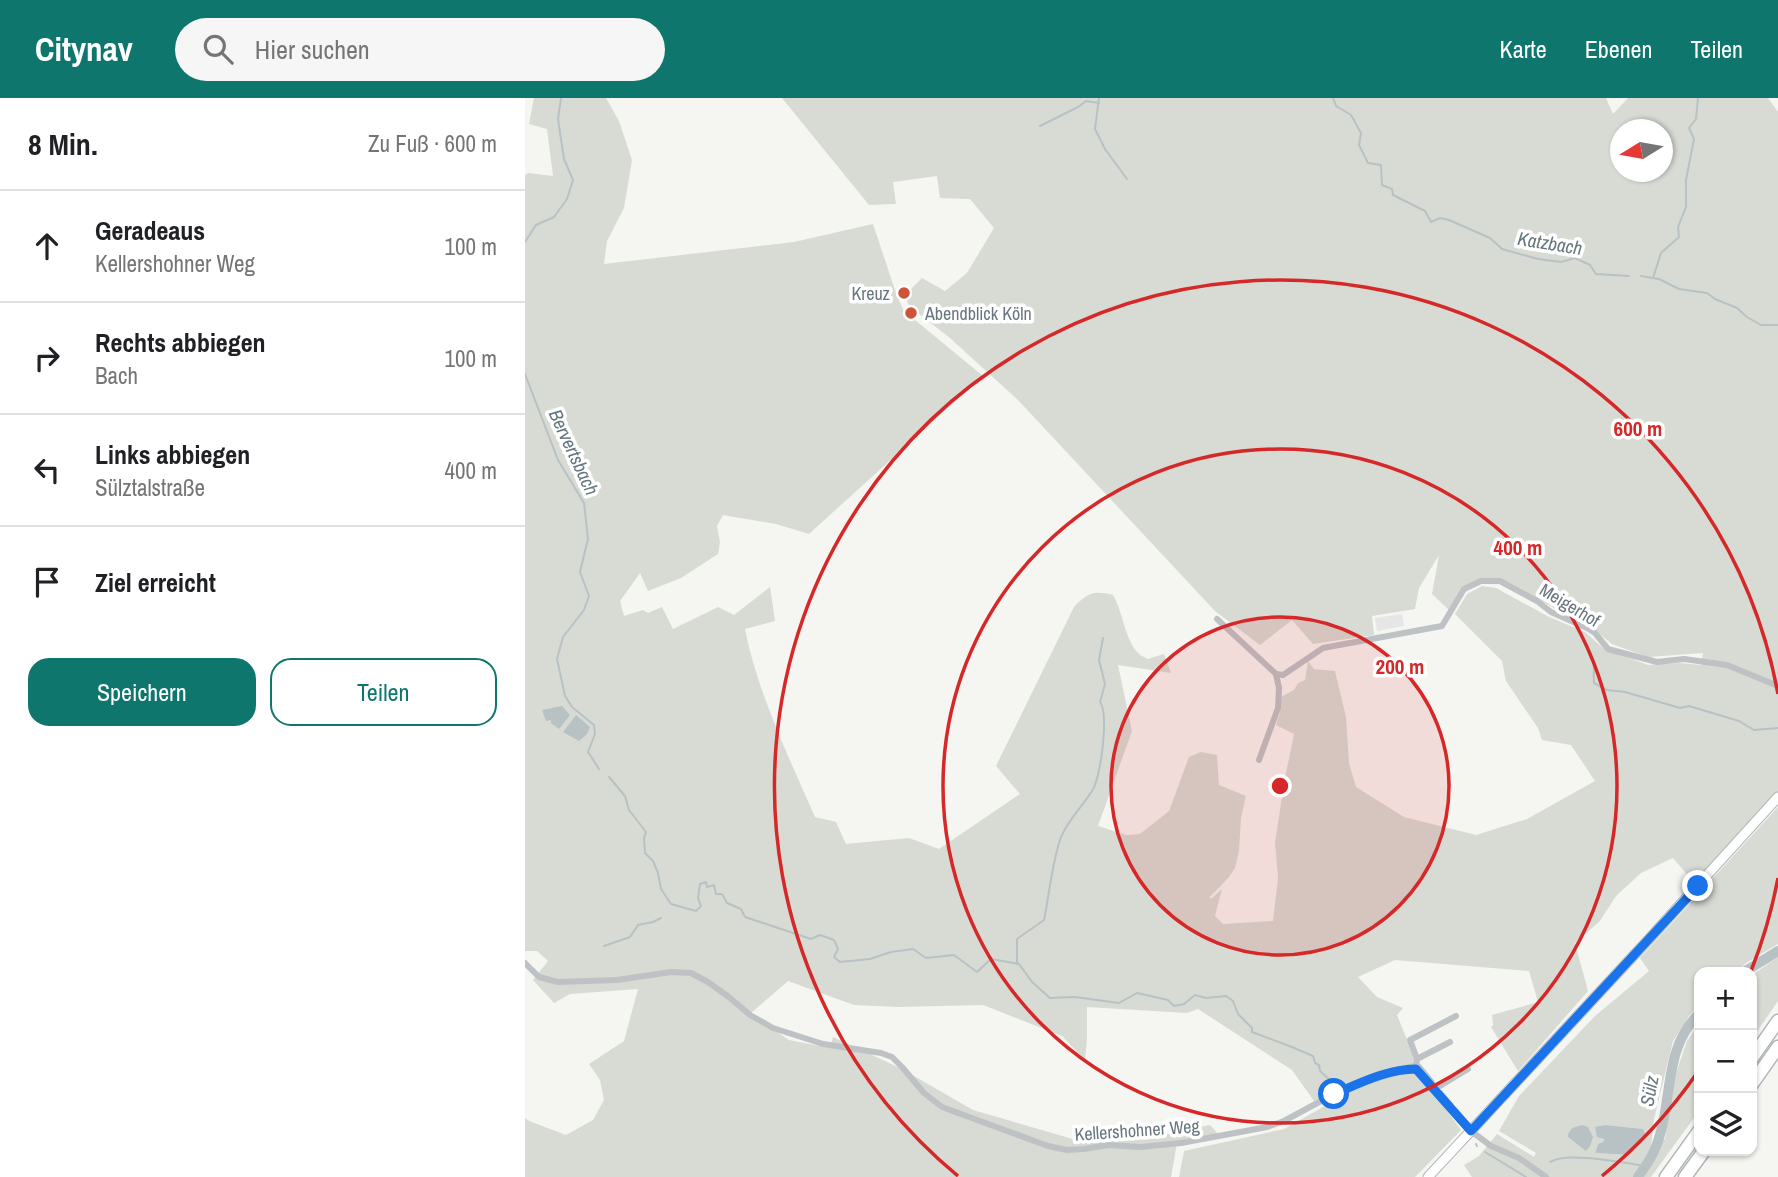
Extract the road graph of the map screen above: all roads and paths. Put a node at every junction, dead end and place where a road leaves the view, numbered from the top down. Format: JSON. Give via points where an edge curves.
{"nodes":[{"id":1,"x":1217,"y":619,"type":"dead end"},
{"id":2,"x":1276,"y":674,"type":"junction"},
{"id":3,"x":1778,"y":686,"type":"edge"},
{"id":4,"x":1259,"y":760,"type":"dead end"},
{"id":5,"x":1778,"y":797,"type":"edge"},
{"id":6,"x":525,"y":963,"type":"edge"},
{"id":7,"x":1456,"y":1016,"type":"dead end"},
{"id":8,"x":1778,"y":1021,"type":"edge"},
{"id":9,"x":1450,"y":1042,"type":"dead end"},
{"id":10,"x":1778,"y":1047,"type":"edge"},
{"id":11,"x":1757,"y":1051,"type":"edge"},
{"id":12,"x":1417,"y":1059,"type":"junction"},
{"id":13,"x":1416,"y":1069,"type":"junction"},
{"id":14,"x":1468,"y":1069,"type":"dead end"},
{"id":15,"x":1757,"y":1077,"type":"edge"},
{"id":16,"x":1435,"y":1089,"type":"junction"},
{"id":17,"x":1471,"y":1131,"type":"junction"},
{"id":18,"x":1694,"y":1138,"type":"edge"},
{"id":19,"x":1700,"y":1156,"type":"edge"},
{"id":20,"x":1428,"y":1177,"type":"edge"},
{"id":21,"x":1546,"y":1177,"type":"edge"},
{"id":22,"x":1666,"y":1177,"type":"edge"},
{"id":23,"x":1685,"y":1177,"type":"edge"}],
"edges":[{"from":1,"to":2,"type":"street"},
{"from":2,"to":3,"type":"street","name":"Meigerhof","via":[[1283,675],[1323,648],[1442,626],[1464,589],[1489,580],[1521,591],[1551,612],[1587,628],[1608,649],[1657,662],[1684,659],[1727,665]]},
{"from":2,"to":4,"type":"street","via":[[1278,708]]},
{"from":5,"to":17,"type":"main road"},
{"from":6,"to":13,"type":"street","name":"Kellershohner Weg","via":[[540,977],[558,982],[691,973],[773,1028],[823,1044],[892,1057],[942,1107],[1067,1150],[1181,1143],[1268,1127],[1369,1080]]},
{"from":7,"to":12,"type":"street","via":[[1410,1040]]},
{"from":8,"to":11,"type":"highway"},
{"from":9,"to":12,"type":"street"},
{"from":10,"to":15,"type":"highway"},
{"from":12,"to":13,"type":"street"},
{"from":13,"to":16,"type":"street"},
{"from":14,"to":16,"type":"street"},
{"from":16,"to":17,"type":"street"},
{"from":17,"to":20,"type":"main road"},
{"from":17,"to":21,"type":"street"},
{"from":18,"to":22,"type":"highway"},
{"from":19,"to":23,"type":"highway"}]}
